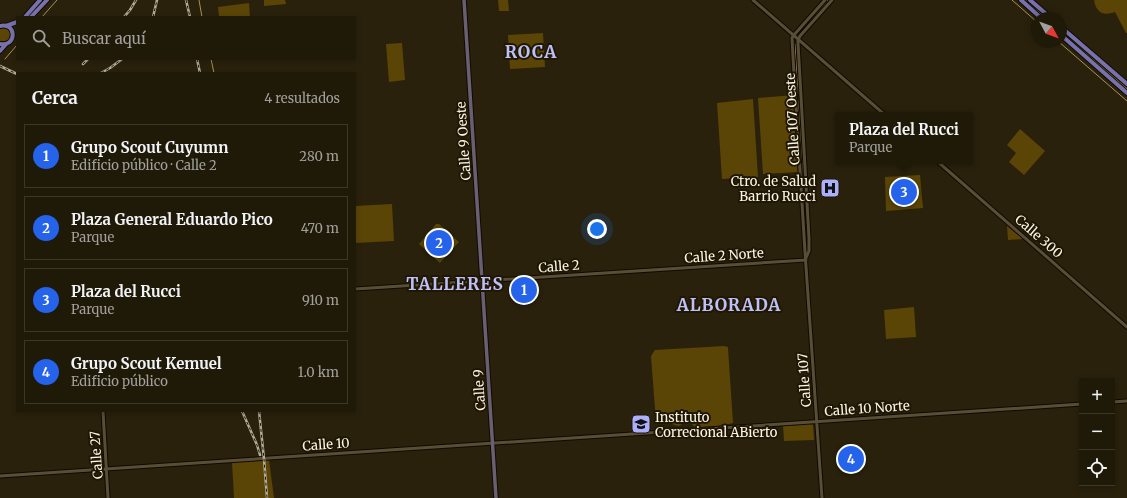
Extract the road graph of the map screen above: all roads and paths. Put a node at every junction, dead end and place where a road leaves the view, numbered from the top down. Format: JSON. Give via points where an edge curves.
{"nodes":[{"id":1,"x":40,"y":0,"type":"edge"},
{"id":2,"x":46,"y":0,"type":"edge"},
{"id":3,"x":464,"y":0,"type":"edge"},
{"id":4,"x":753,"y":0,"type":"edge"},
{"id":5,"x":825,"y":0,"type":"edge"},
{"id":6,"x":832,"y":0,"type":"edge"},
{"id":7,"x":1021,"y":0,"type":"edge"},
{"id":8,"x":1030,"y":0,"type":"edge"},
{"id":9,"x":1035,"y":12,"type":"edge"},
{"id":10,"x":1044,"y":12,"type":"edge"},
{"id":11,"x":26,"y":16,"type":"edge"},
{"id":12,"x":32,"y":16,"type":"edge"},
{"id":13,"x":16,"y":22,"type":"edge"},
{"id":14,"x":0,"y":26,"type":"edge"},
{"id":15,"x":6,"y":26,"type":"junction"},
{"id":16,"x":1067,"y":32,"type":"edge"},
{"id":17,"x":16,"y":34,"type":"edge"},
{"id":18,"x":793,"y":36,"type":"junction"},
{"id":19,"x":13,"y":38,"type":"junction"},
{"id":20,"x":798,"y":40,"type":"junction"},
{"id":21,"x":1067,"y":40,"type":"edge"},
{"id":22,"x":0,"y":44,"type":"edge"},
{"id":23,"x":7,"y":44,"type":"junction"},
{"id":24,"x":0,"y":51,"type":"edge"},
{"id":25,"x":1127,"y":84,"type":"edge"},
{"id":26,"x":1127,"y":93,"type":"edge"},
{"id":27,"x":882,"y":112,"type":"edge"},
{"id":28,"x":940,"y":164,"type":"edge"},
{"id":29,"x":806,"y":260,"type":"junction"},
{"id":30,"x":644,"y":270,"type":"joint"},
{"id":31,"x":482,"y":280,"type":"junction"},
{"id":32,"x":356,"y":289,"type":"edge"},
{"id":33,"x":1127,"y":327,"type":"edge"},
{"id":34,"x":1127,"y":401,"type":"edge"},
{"id":35,"x":1115,"y":402,"type":"edge"},
{"id":36,"x":1079,"y":404,"type":"edge"},
{"id":37,"x":103,"y":412,"type":"edge"},
{"id":38,"x":816,"y":422,"type":"junction"},
{"id":39,"x":654,"y":432,"type":"joint"},
{"id":40,"x":492,"y":443,"type":"junction"},
{"id":41,"x":106,"y":469,"type":"junction"},
{"id":42,"x":0,"y":476,"type":"edge"},
{"id":43,"x":108,"y":498,"type":"edge"},
{"id":44,"x":496,"y":498,"type":"edge"},
{"id":45,"x":822,"y":498,"type":"edge"}],
"edges":[{"from":1,"to":11,"type":"main road"},
{"from":2,"to":12,"type":"main road"},
{"from":3,"to":31,"type":"main road","name":"Calle 9 Oeste"},
{"from":4,"to":18,"type":"street"},
{"from":5,"to":18,"type":"street"},
{"from":6,"to":20,"type":"street"},
{"from":7,"to":9,"type":"main road"},
{"from":8,"to":10,"type":"main road"},
{"from":13,"to":15,"type":"main road"},
{"from":14,"to":15,"type":"main road"},
{"from":15,"to":19,"type":"main road","via":[[12,31]]},
{"from":16,"to":25,"type":"main road"},
{"from":17,"to":19,"type":"main road"},
{"from":18,"to":20,"type":"street"},
{"from":18,"to":29,"type":"street","name":"Calle 107 Oeste"},
{"from":19,"to":23,"type":"main road"},
{"from":20,"to":27,"type":"street"},
{"from":20,"to":29,"type":"street","name":"Calle 107 Oeste","via":[[809,238]]},
{"from":21,"to":26,"type":"main road"},
{"from":22,"to":23,"type":"main road"},
{"from":23,"to":24,"type":"main road"},
{"from":28,"to":33,"type":"street","name":"Calle 300"},
{"from":29,"to":30,"type":"street","name":"Calle 2 Norte"},
{"from":29,"to":38,"type":"street","name":"Calle 107"},
{"from":30,"to":31,"type":"street","name":"Calle 2"},
{"from":31,"to":32,"type":"street","name":"Calle 2"},
{"from":31,"to":40,"type":"main road","name":"Calle 9"},
{"from":34,"to":35,"type":"street"},
{"from":36,"to":38,"type":"street","name":"Calle 10 Norte"},
{"from":37,"to":41,"type":"street","name":"Calle 27"},
{"from":38,"to":39,"type":"street","name":"Calle 10 Norte"},
{"from":38,"to":45,"type":"street","name":"Calle 107"},
{"from":39,"to":40,"type":"street","name":"Calle 10"},
{"from":40,"to":41,"type":"street","name":"Calle 10"},
{"from":40,"to":44,"type":"main road","name":"Calle 9"},
{"from":41,"to":42,"type":"street","name":"Calle 10"},
{"from":41,"to":43,"type":"street","name":"Calle 27"}]}
